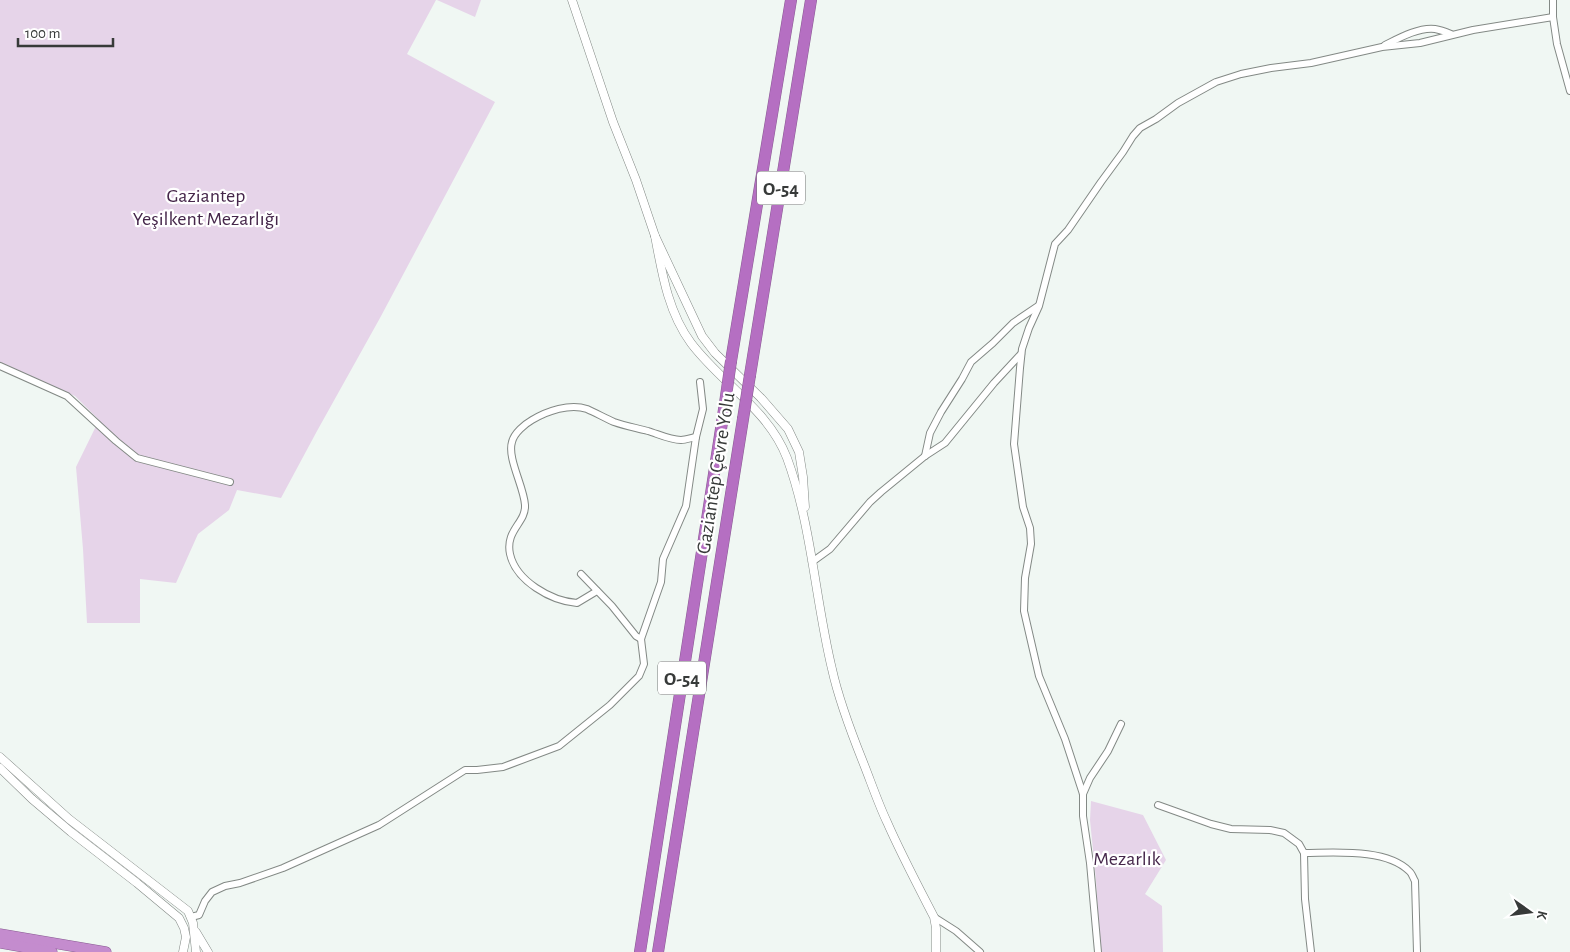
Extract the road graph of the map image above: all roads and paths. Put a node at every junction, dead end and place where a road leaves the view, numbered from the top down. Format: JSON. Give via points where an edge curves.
{"nodes":[{"id":1,"x":572,"y":0,"type":"edge"},
{"id":2,"x":791,"y":0,"type":"edge"},
{"id":3,"x":811,"y":0,"type":"edge"},
{"id":4,"x":1553,"y":0,"type":"edge"},
{"id":5,"x":1553,"y":17,"type":"junction"},
{"id":6,"x":1451,"y":34,"type":"junction"},
{"id":7,"x":1382,"y":47,"type":"junction"},
{"id":8,"x":1570,"y":91,"type":"edge"},
{"id":9,"x":655,"y":236,"type":"junction"},
{"id":10,"x":1040,"y":306,"type":"junction"},
{"id":11,"x":1021,"y":354,"type":"junction"},
{"id":12,"x":0,"y":366,"type":"edge"},
{"id":13,"x":700,"y":382,"type":"dead end"},
{"id":14,"x":696,"y":437,"type":"junction"},
{"id":15,"x":925,"y":456,"type":"junction"},
{"id":16,"x":230,"y":482,"type":"dead end"},
{"id":17,"x":806,"y":533,"type":"junction"},
{"id":18,"x":812,"y":562,"type":"junction"},
{"id":19,"x":581,"y":574,"type":"dead end"},
{"id":20,"x":597,"y":591,"type":"junction"},
{"id":21,"x":641,"y":640,"type":"junction"},
{"id":22,"x":1121,"y":724,"type":"dead end"},
{"id":23,"x":0,"y":757,"type":"edge"},
{"id":24,"x":0,"y":768,"type":"edge"},
{"id":25,"x":1083,"y":794,"type":"junction"},
{"id":26,"x":1158,"y":805,"type":"dead end"},
{"id":27,"x":1304,"y":853,"type":"junction"},
{"id":28,"x":191,"y":917,"type":"junction"},
{"id":29,"x":934,"y":917,"type":"junction"},
{"id":30,"x":195,"y":929,"type":"junction"},
{"id":31,"x":0,"y":934,"type":"edge"},
{"id":32,"x":0,"y":943,"type":"edge"},
{"id":33,"x":52,"y":952,"type":"edge"},
{"id":34,"x":106,"y":952,"type":"edge"},
{"id":35,"x":184,"y":952,"type":"edge"},
{"id":36,"x":196,"y":952,"type":"edge"},
{"id":37,"x":208,"y":952,"type":"edge"},
{"id":38,"x":640,"y":952,"type":"edge"},
{"id":39,"x":658,"y":952,"type":"edge"},
{"id":40,"x":936,"y":952,"type":"edge"},
{"id":41,"x":980,"y":952,"type":"edge"},
{"id":42,"x":1098,"y":952,"type":"edge"},
{"id":43,"x":1311,"y":952,"type":"edge"},
{"id":44,"x":1417,"y":952,"type":"edge"}],
"edges":[{"from":1,"to":9,"type":"street"},
{"from":2,"to":38,"type":"highway","name":"Gaziantep Çevre Yolu","number":"O-54","bridge":true},
{"from":3,"to":39,"type":"highway","name":"Gaziantep Çevre Yolu","number":"O-54","bridge":true},
{"from":4,"to":5,"type":"street"},
{"from":5,"to":6,"type":"street"},
{"from":5,"to":8,"type":"street"},
{"from":6,"to":7,"type":"street","via":[[1420,43]]},
{"from":6,"to":7,"type":"street","via":[[1428,29]]},
{"from":7,"to":10,"type":"street","via":[[1241,74],[1216,82],[1140,128],[1055,244]]},
{"from":9,"to":17,"type":"street","via":[[670,303],[679,323],[703,357],[771,428],[787,459]]},
{"from":9,"to":17,"type":"street","via":[[702,336],[788,429],[799,452]]},
{"from":10,"to":11,"type":"street"},
{"from":10,"to":15,"type":"street","via":[[1013,323],[971,362],[930,433]]},
{"from":11,"to":15,"type":"street","via":[[945,443]]},
{"from":11,"to":25,"type":"street","via":[[1014,444],[1031,544],[1024,611],[1039,676]]},
{"from":12,"to":16,"type":"street","via":[[67,396],[137,458]]},
{"from":13,"to":14,"type":"street","via":[[703,409]]},
{"from":14,"to":20,"type":"street","via":[[681,440],[668,437],[575,407],[540,415],[526,424],[512,441],[515,468],[525,503],[525,510],[509,543],[515,567],[530,584],[571,602]]},
{"from":14,"to":21,"type":"street","via":[[686,506],[663,559],[661,582]]},
{"from":15,"to":18,"type":"street","via":[[870,502],[830,549]]},
{"from":17,"to":18,"type":"street"},
{"from":18,"to":29,"type":"street","via":[[831,669],[844,715],[886,821]]},
{"from":19,"to":20,"type":"street"},
{"from":20,"to":21,"type":"street"},
{"from":21,"to":28,"type":"street","via":[[644,664],[639,676],[560,746],[503,767],[465,770],[379,826],[283,868],[212,892],[200,915]]},
{"from":22,"to":25,"type":"street"},
{"from":23,"to":28,"type":"street","via":[[69,819],[188,911]]},
{"from":24,"to":35,"type":"street","via":[[71,832],[178,918],[186,937]]},
{"from":25,"to":42,"type":"street"},
{"from":26,"to":27,"type":"street","via":[[1231,829],[1284,833],[1299,844]]},
{"from":27,"to":43,"type":"street"},
{"from":27,"to":44,"type":"street","via":[[1372,855],[1390,859],[1410,872],[1414,881]]},
{"from":28,"to":30,"type":"street"},
{"from":29,"to":40,"type":"street"},
{"from":29,"to":41,"type":"street"},
{"from":30,"to":36,"type":"street"},
{"from":30,"to":37,"type":"street"},
{"from":31,"to":34,"type":"highway"},
{"from":32,"to":33,"type":"highway"}]}
